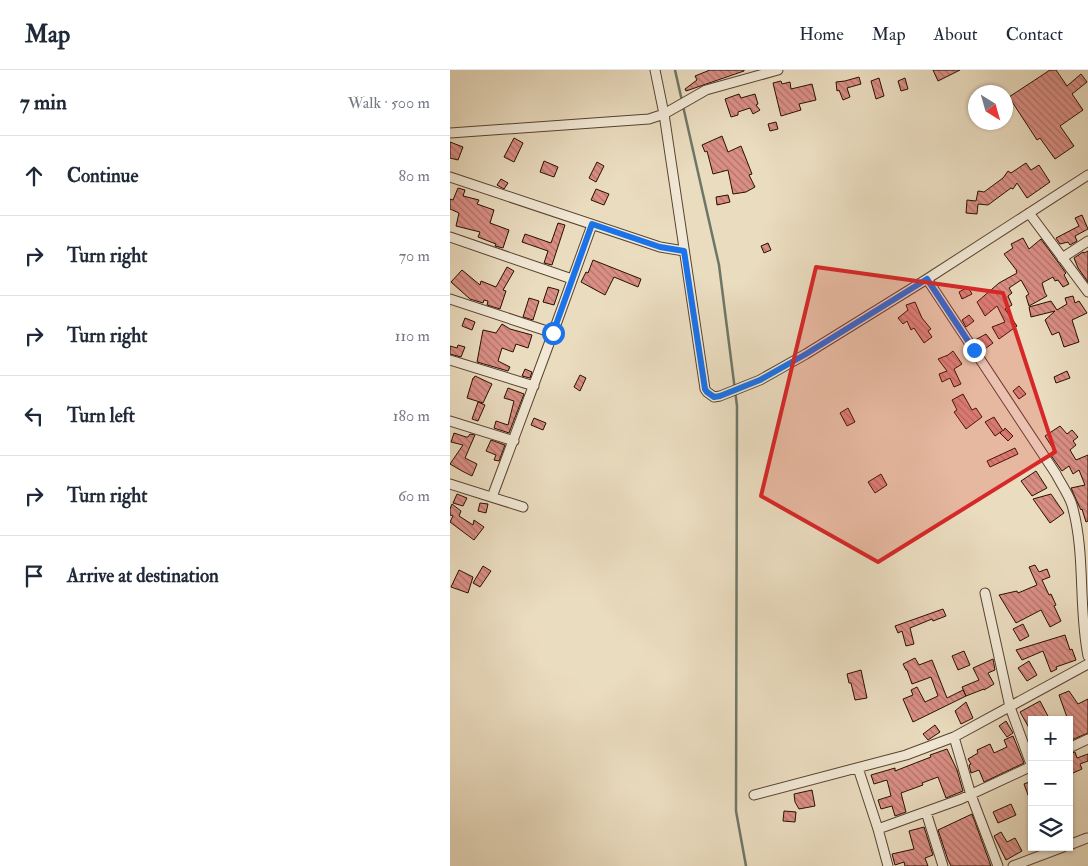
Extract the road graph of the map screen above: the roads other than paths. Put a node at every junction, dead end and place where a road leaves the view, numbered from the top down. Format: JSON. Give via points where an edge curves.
{"nodes":[{"id":1,"x":655,"y":70,"type":"edge"},
{"id":2,"x":778,"y":70,"type":"edge"},
{"id":3,"x":664,"y":114,"type":"junction"},
{"id":4,"x":450,"y":133,"type":"edge"},
{"id":5,"x":1088,"y":175,"type":"edge"},
{"id":6,"x":450,"y":177,"type":"edge"},
{"id":7,"x":1029,"y":213,"type":"junction"},
{"id":8,"x":592,"y":224,"type":"junction"},
{"id":9,"x":450,"y":237,"type":"edge"},
{"id":10,"x":1088,"y":241,"type":"edge"},
{"id":11,"x":684,"y":251,"type":"junction"},
{"id":12,"x":1062,"y":258,"type":"junction"},
{"id":13,"x":572,"y":279,"type":"junction"},
{"id":14,"x":927,"y":279,"type":"junction"},
{"id":15,"x":1086,"y":287,"type":"edge"},
{"id":16,"x":450,"y":299,"type":"edge"},
{"id":17,"x":553,"y":333,"type":"junction"},
{"id":18,"x":450,"y":360,"type":"edge"},
{"id":19,"x":534,"y":386,"type":"junction"},
{"id":20,"x":450,"y":420,"type":"edge"},
{"id":21,"x":514,"y":441,"type":"junction"},
{"id":22,"x":450,"y":484,"type":"edge"},
{"id":23,"x":492,"y":497,"type":"junction"},
{"id":24,"x":523,"y":507,"type":"dead end"},
{"id":25,"x":985,"y":593,"type":"dead end"},
{"id":26,"x":1088,"y":656,"type":"edge"},
{"id":27,"x":1088,"y":664,"type":"edge"},
{"id":28,"x":1010,"y":707,"type":"junction"},
{"id":29,"x":954,"y":737,"type":"junction"},
{"id":30,"x":1088,"y":739,"type":"edge"},
{"id":31,"x":1073,"y":746,"type":"edge"},
{"id":32,"x":1030,"y":761,"type":"edge"},
{"id":33,"x":858,"y":768,"type":"junction"},
{"id":34,"x":1028,"y":768,"type":"edge"},
{"id":35,"x":754,"y":795,"type":"dead end"},
{"id":36,"x":972,"y":795,"type":"junction"},
{"id":37,"x":926,"y":812,"type":"junction"},
{"id":38,"x":878,"y":829,"type":"junction"},
{"id":39,"x":1087,"y":838,"type":"edge"},
{"id":40,"x":1073,"y":843,"type":"edge"},
{"id":41,"x":1051,"y":851,"type":"edge"},
{"id":42,"x":888,"y":866,"type":"edge"},
{"id":43,"x":943,"y":866,"type":"edge"},
{"id":44,"x":998,"y":866,"type":"edge"},
{"id":45,"x":1013,"y":866,"type":"edge"}],
"edges":[{"from":1,"to":3,"type":"street"},
{"from":2,"to":3,"type":"street","via":[[706,90]]},
{"from":3,"to":4,"type":"street","via":[[650,119]]},
{"from":3,"to":11,"type":"street"},
{"from":5,"to":7,"type":"street"},
{"from":6,"to":8,"type":"street"},
{"from":7,"to":12,"type":"street"},
{"from":7,"to":14,"type":"street"},
{"from":8,"to":11,"type":"street","via":[[660,247]]},
{"from":8,"to":13,"type":"street"},
{"from":9,"to":13,"type":"street"},
{"from":10,"to":12,"type":"street"},
{"from":11,"to":14,"type":"street","via":[[705,389],[714,397],[760,380]]},
{"from":12,"to":15,"type":"street"},
{"from":13,"to":17,"type":"street"},
{"from":14,"to":26,"type":"street","via":[[1072,503],[1079,535],[1084,638]]},
{"from":16,"to":17,"type":"street"},
{"from":17,"to":19,"type":"street"},
{"from":18,"to":19,"type":"street"},
{"from":19,"to":21,"type":"street"},
{"from":20,"to":21,"type":"street"},
{"from":21,"to":23,"type":"street"},
{"from":22,"to":23,"type":"street"},
{"from":23,"to":24,"type":"street"},
{"from":25,"to":28,"type":"street"},
{"from":27,"to":28,"type":"street"},
{"from":28,"to":29,"type":"street"},
{"from":28,"to":32,"type":"street"},
{"from":29,"to":33,"type":"street"},
{"from":29,"to":36,"type":"street"},
{"from":30,"to":31,"type":"street"},
{"from":33,"to":35,"type":"street"},
{"from":33,"to":38,"type":"street"},
{"from":34,"to":36,"type":"street"},
{"from":36,"to":37,"type":"street"},
{"from":36,"to":44,"type":"street"},
{"from":37,"to":38,"type":"street"},
{"from":37,"to":43,"type":"street"},
{"from":38,"to":42,"type":"street"},
{"from":39,"to":40,"type":"street"},
{"from":41,"to":45,"type":"street"}]}
